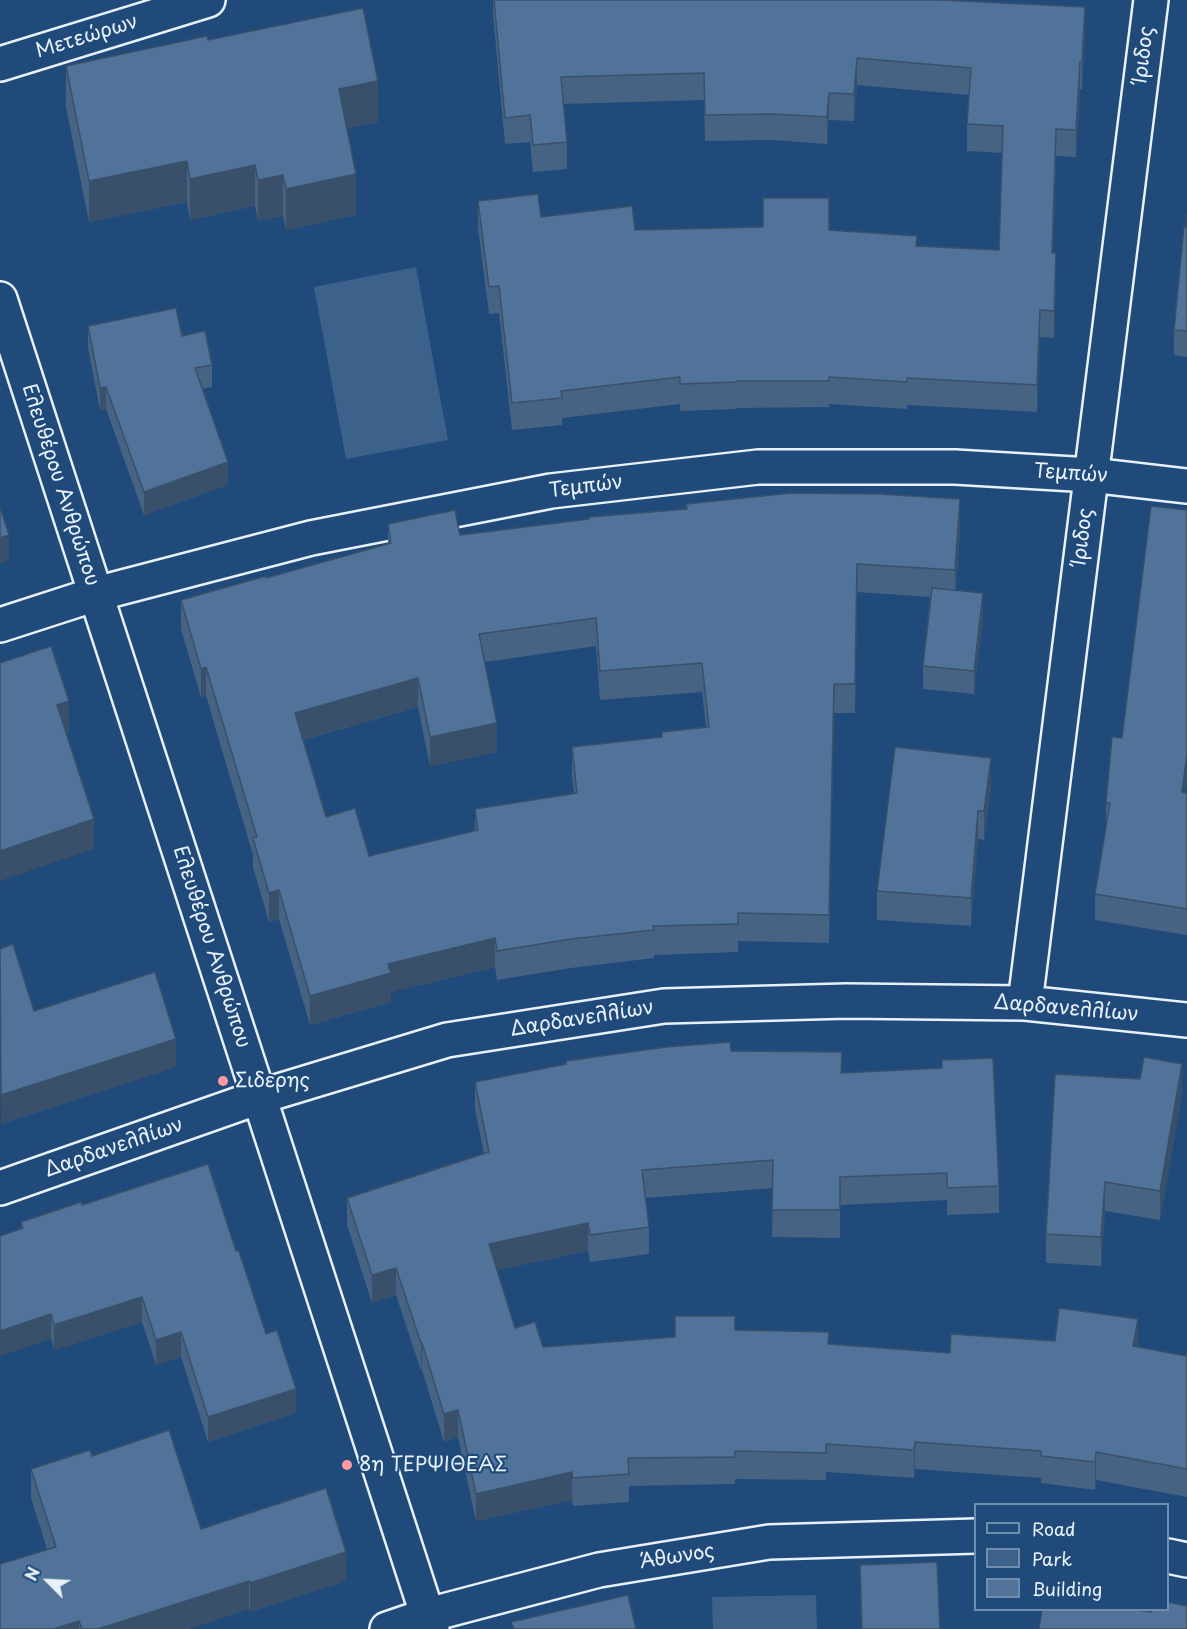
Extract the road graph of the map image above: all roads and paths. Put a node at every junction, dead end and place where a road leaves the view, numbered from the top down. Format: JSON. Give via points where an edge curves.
{"nodes":[{"id":1,"x":208,"y":0,"type":"edge"},
{"id":2,"x":1151,"y":0,"type":"edge"},
{"id":3,"x":0,"y":64,"type":"edge"},
{"id":4,"x":0,"y":299,"type":"edge"},
{"id":5,"x":1091,"y":475,"type":"junction"},
{"id":6,"x":1187,"y":486,"type":"edge"},
{"id":7,"x":96,"y":594,"type":"junction"},
{"id":8,"x":0,"y":625,"type":"edge"},
{"id":9,"x":1025,"y":1003,"type":"junction"},
{"id":10,"x":1187,"y":1020,"type":"edge"},
{"id":11,"x":259,"y":1097,"type":"junction"},
{"id":12,"x":0,"y":1188,"type":"edge"},
{"id":13,"x":974,"y":1536,"type":"edge"},
{"id":14,"x":1169,"y":1556,"type":"edge"},
{"id":15,"x":1187,"y":1560,"type":"edge"},
{"id":16,"x":430,"y":1622,"type":"edge"},
{"id":17,"x":387,"y":1629,"type":"edge"}],
"edges":[{"from":1,"to":3,"type":"street","name":"Μετεώρων"},
{"from":2,"to":5,"type":"street","name":"Ίριδος"},
{"from":4,"to":7,"type":"street","name":"Ελευθέρου Ανθρώπου"},
{"from":5,"to":6,"type":"street","name":"Τεμπών"},
{"from":5,"to":7,"type":"street","name":"Τεμπών","via":[[955,467],[758,467],[551,491],[311,538]]},
{"from":5,"to":9,"type":"street","name":"Ίριδος"},
{"from":7,"to":8,"type":"street","name":"Τεμπών"},
{"from":7,"to":11,"type":"street","name":"Ελευθέρου Ανθρώπου"},
{"from":9,"to":10,"type":"street","name":"Δαρδανελλίων"},
{"from":9,"to":11,"type":"street","name":"Δαρδανελλίων","via":[[846,1001],[664,1006],[447,1040]]},
{"from":11,"to":12,"type":"street","name":"Δαρδανελλίων"},
{"from":11,"to":16,"type":"street","name":"Ελευθέρου Ανθρώπου"},
{"from":13,"to":16,"type":"street","name":"Άθωνος","via":[[769,1542],[599,1570]]},
{"from":14,"to":15,"type":"street"},
{"from":16,"to":17,"type":"street","name":"Άθωνος"}]}
